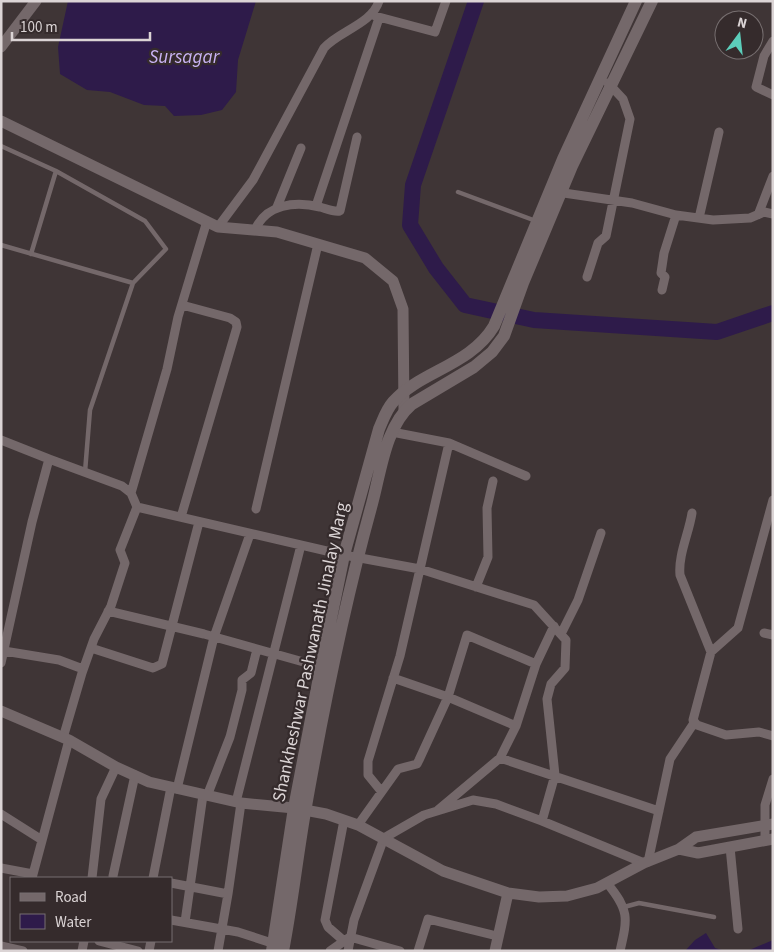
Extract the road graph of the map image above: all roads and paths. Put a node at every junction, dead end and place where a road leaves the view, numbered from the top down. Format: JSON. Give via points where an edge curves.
{"nodes":[{"id":1,"x":36,"y":1,"type":"edge"},
{"id":2,"x":379,"y":1,"type":"edge"},
{"id":3,"x":446,"y":1,"type":"edge"},
{"id":4,"x":636,"y":1,"type":"edge"},
{"id":5,"x":652,"y":1,"type":"edge"},
{"id":6,"x":375,"y":16,"type":"junction"},
{"id":7,"x":773,"y":41,"type":"edge"},
{"id":8,"x":1,"y":47,"type":"edge"},
{"id":9,"x":606,"y":81,"type":"junction"},
{"id":10,"x":773,"y":95,"type":"edge"},
{"id":11,"x":1,"y":121,"type":"edge"},
{"id":12,"x":719,"y":132,"type":"dead end"},
{"id":13,"x":358,"y":137,"type":"dead end"},
{"id":14,"x":1,"y":146,"type":"edge"},
{"id":15,"x":301,"y":148,"type":"dead end"},
{"id":16,"x":56,"y":171,"type":"junction"},
{"id":17,"x":773,"y":176,"type":"edge"},
{"id":18,"x":458,"y":192,"type":"dead end"},
{"id":19,"x":555,"y":192,"type":"junction"},
{"id":20,"x":613,"y":200,"type":"junction"},
{"id":21,"x":316,"y":206,"type":"junction"},
{"id":22,"x":277,"y":207,"type":"junction"},
{"id":23,"x":773,"y":214,"type":"edge"},
{"id":24,"x":676,"y":215,"type":"junction"},
{"id":25,"x":758,"y":215,"type":"junction"},
{"id":26,"x":700,"y":218,"type":"junction"},
{"id":27,"x":207,"y":221,"type":"junction"},
{"id":28,"x":537,"y":221,"type":"junction"},
{"id":29,"x":218,"y":227,"type":"junction"},
{"id":30,"x":255,"y":230,"type":"junction"},
{"id":31,"x":318,"y":244,"type":"junction"},
{"id":32,"x":1,"y":245,"type":"edge"},
{"id":33,"x":31,"y":254,"type":"junction"},
{"id":34,"x":587,"y":277,"type":"dead end"},
{"id":35,"x":518,"y":281,"type":"junction"},
{"id":36,"x":133,"y":283,"type":"junction"},
{"id":37,"x":662,"y":290,"type":"dead end"},
{"id":38,"x":182,"y":305,"type":"junction"},
{"id":39,"x":403,"y":393,"type":"junction"},
{"id":40,"x":404,"y":411,"type":"junction"},
{"id":41,"x":392,"y":432,"type":"junction"},
{"id":42,"x":1,"y":440,"type":"edge"},
{"id":43,"x":448,"y":443,"type":"junction"},
{"id":44,"x":49,"y":459,"type":"junction"},
{"id":45,"x":85,"y":472,"type":"junction"},
{"id":46,"x":526,"y":476,"type":"dead end"},
{"id":47,"x":493,"y":481,"type":"dead end"},
{"id":48,"x":131,"y":493,"type":"junction"},
{"id":49,"x":773,"y":500,"type":"edge"},
{"id":50,"x":137,"y":507,"type":"junction"},
{"id":51,"x":256,"y":509,"type":"dead end"},
{"id":52,"x":692,"y":512,"type":"dead end"},
{"id":53,"x":181,"y":517,"type":"junction"},
{"id":54,"x":199,"y":522,"type":"junction"},
{"id":55,"x":601,"y":533,"type":"dead end"},
{"id":56,"x":250,"y":534,"type":"junction"},
{"id":57,"x":301,"y":546,"type":"junction"},
{"id":58,"x":351,"y":557,"type":"junction"},
{"id":59,"x":420,"y":569,"type":"junction"},
{"id":60,"x":476,"y":586,"type":"junction"},
{"id":61,"x":108,"y":611,"type":"junction"},
{"id":62,"x":171,"y":626,"type":"junction"},
{"id":63,"x":554,"y":626,"type":"junction"},
{"id":64,"x":561,"y":634,"type":"junction"},
{"id":65,"x":214,"y":637,"type":"junction"},
{"id":66,"x":91,"y":648,"type":"junction"},
{"id":67,"x":256,"y":649,"type":"junction"},
{"id":68,"x":4,"y":651,"type":"junction"},
{"id":69,"x":711,"y":652,"type":"junction"},
{"id":70,"x":274,"y":655,"type":"junction"},
{"id":71,"x":1,"y":663,"type":"edge"},
{"id":72,"x":536,"y":664,"type":"junction"},
{"id":73,"x":327,"y":668,"type":"junction"},
{"id":74,"x":83,"y":669,"type":"junction"},
{"id":75,"x":394,"y":678,"type":"junction"},
{"id":76,"x":448,"y":697,"type":"junction"},
{"id":77,"x":1,"y":711,"type":"edge"},
{"id":78,"x":694,"y":723,"type":"junction"},
{"id":79,"x":516,"y":726,"type":"junction"},
{"id":80,"x":773,"y":736,"type":"edge"},
{"id":81,"x":66,"y":739,"type":"junction"},
{"id":82,"x":500,"y":758,"type":"junction"},
{"id":83,"x":116,"y":767,"type":"junction"},
{"id":84,"x":135,"y":775,"type":"junction"},
{"id":85,"x":555,"y":775,"type":"junction"},
{"id":86,"x":773,"y":779,"type":"edge"},
{"id":87,"x":174,"y":788,"type":"junction"},
{"id":88,"x":381,"y":791,"type":"junction"},
{"id":89,"x":205,"y":796,"type":"junction"},
{"id":90,"x":238,"y":803,"type":"junction"},
{"id":91,"x":300,"y":809,"type":"junction"},
{"id":92,"x":659,"y":811,"type":"junction"},
{"id":93,"x":436,"y":812,"type":"junction"},
{"id":94,"x":1,"y":814,"type":"edge"},
{"id":95,"x":344,"y":820,"type":"junction"},
{"id":96,"x":542,"y":821,"type":"junction"},
{"id":97,"x":358,"y":824,"type":"junction"},
{"id":98,"x":768,"y":824,"type":"edge"},
{"id":99,"x":384,"y":838,"type":"junction"},
{"id":100,"x":42,"y":840,"type":"junction"},
{"id":101,"x":769,"y":840,"type":"edge"},
{"id":102,"x":730,"y":847,"type":"junction"},
{"id":103,"x":679,"y":849,"type":"junction"},
{"id":104,"x":646,"y":862,"type":"junction"},
{"id":105,"x":1,"y":868,"type":"edge"},
{"id":106,"x":33,"y":876,"type":"edge"},
{"id":107,"x":113,"y":876,"type":"dead end"},
{"id":108,"x":92,"y":877,"type":"edge"},
{"id":109,"x":153,"y":877,"type":"edge"},
{"id":110,"x":607,"y":882,"type":"junction"},
{"id":111,"x":172,"y":883,"type":"edge"},
{"id":112,"x":189,"y":887,"type":"junction"},
{"id":113,"x":508,"y":893,"type":"junction"},
{"id":114,"x":228,"y":894,"type":"junction"},
{"id":115,"x":624,"y":907,"type":"junction"},
{"id":116,"x":714,"y":918,"type":"dead end"},
{"id":117,"x":172,"y":920,"type":"edge"},
{"id":118,"x":185,"y":922,"type":"junction"},
{"id":119,"x":223,"y":929,"type":"junction"},
{"id":120,"x":738,"y":929,"type":"dead end"},
{"id":121,"x":497,"y":936,"type":"junction"},
{"id":122,"x":347,"y":939,"type":"junction"},
{"id":123,"x":103,"y":942,"type":"edge"},
{"id":124,"x":1,"y":946,"type":"edge"},
{"id":125,"x":17,"y":948,"type":"edge"},
{"id":126,"x":278,"y":948,"type":"edge"},
{"id":127,"x":138,"y":951,"type":"edge"},
{"id":128,"x":218,"y":951,"type":"edge"},
{"id":129,"x":330,"y":951,"type":"edge"},
{"id":130,"x":348,"y":951,"type":"edge"},
{"id":131,"x":400,"y":951,"type":"edge"},
{"id":132,"x":418,"y":951,"type":"edge"},
{"id":133,"x":495,"y":951,"type":"edge"},
{"id":134,"x":620,"y":951,"type":"edge"}],
"edges":[{"from":1,"to":8,"type":"street"},
{"from":2,"to":6,"type":"street"},
{"from":3,"to":6,"type":"street","via":[[435,32]]},
{"from":4,"to":9,"type":"main road"},
{"from":5,"to":9,"type":"main road"},
{"from":6,"to":21,"type":"street"},
{"from":6,"to":29,"type":"street","via":[[340,34],[324,48],[252,180]]},
{"from":7,"to":10,"type":"street","via":[[764,56],[756,87]]},
{"from":9,"to":19,"type":"main road"},
{"from":9,"to":20,"type":"street","via":[[624,99],[630,119]]},
{"from":11,"to":27,"type":"street"},
{"from":12,"to":26,"type":"street"},
{"from":13,"to":21,"type":"street","via":[[340,211]]},
{"from":14,"to":16,"type":"lane"},
{"from":15,"to":22,"type":"street"},
{"from":16,"to":33,"type":"lane"},
{"from":16,"to":36,"type":"lane","via":[[145,222],[166,249]]},
{"from":17,"to":25,"type":"street"},
{"from":18,"to":28,"type":"lane"},
{"from":19,"to":20,"type":"street"},
{"from":19,"to":28,"type":"main road"},
{"from":19,"to":35,"type":"main road"},
{"from":20,"to":24,"type":"street"},
{"from":20,"to":34,"type":"street","via":[[606,236],[598,243]]},
{"from":21,"to":22,"type":"street"},
{"from":22,"to":30,"type":"street","via":[[258,223]]},
{"from":23,"to":25,"type":"street","via":[[764,212]]},
{"from":24,"to":26,"type":"street"},
{"from":24,"to":37,"type":"street","via":[[664,253]]},
{"from":25,"to":26,"type":"street","via":[[750,218]]},
{"from":27,"to":29,"type":"street"},
{"from":27,"to":38,"type":"street"},
{"from":28,"to":35,"type":"main road"},
{"from":29,"to":30,"type":"street"},
{"from":30,"to":31,"type":"street","via":[[277,232]]},
{"from":31,"to":39,"type":"street","via":[[365,258],[393,281],[403,310]]},
{"from":31,"to":51,"type":"street"},
{"from":32,"to":33,"type":"lane"},
{"from":33,"to":36,"type":"lane"},
{"from":35,"to":39,"type":"main road","name":"Shankheshwar Pashwanath Jinalay Marg","via":[[494,326],[480,344]]},
{"from":35,"to":40,"type":"main road","via":[[504,336],[492,352]]},
{"from":36,"to":45,"type":"lane","via":[[90,410]]},
{"from":38,"to":48,"type":"street","via":[[168,369]]},
{"from":38,"to":53,"type":"street","via":[[230,318],[237,327]]},
{"from":39,"to":40,"type":"street"},
{"from":39,"to":58,"type":"main road","name":"Shankheshwar Pashwanath Jinalay Marg","via":[[387,411],[379,429]]},
{"from":40,"to":41,"type":"main road"},
{"from":41,"to":43,"type":"street"},
{"from":41,"to":58,"type":"main road"},
{"from":42,"to":44,"type":"street"},
{"from":43,"to":46,"type":"street"},
{"from":43,"to":59,"type":"street"},
{"from":44,"to":45,"type":"street"},
{"from":44,"to":68,"type":"street"},
{"from":45,"to":48,"type":"street","via":[[122,486]]},
{"from":47,"to":60,"type":"street","via":[[487,508],[488,557]]},
{"from":48,"to":50,"type":"street"},
{"from":49,"to":69,"type":"street","via":[[738,628]]},
{"from":50,"to":53,"type":"street"},
{"from":50,"to":61,"type":"street","via":[[120,550],[125,563]]},
{"from":52,"to":69,"type":"street","via":[[679,564],[680,575]]},
{"from":53,"to":54,"type":"street"},
{"from":54,"to":56,"type":"street"},
{"from":54,"to":62,"type":"street"},
{"from":55,"to":64,"type":"street","via":[[578,600]]},
{"from":56,"to":57,"type":"street"},
{"from":56,"to":65,"type":"street"},
{"from":57,"to":58,"type":"street"},
{"from":57,"to":70,"type":"street"},
{"from":58,"to":59,"type":"street"},
{"from":58,"to":73,"type":"main road"},
{"from":59,"to":60,"type":"street"},
{"from":59,"to":75,"type":"street"},
{"from":60,"to":63,"type":"street","via":[[534,605]]},
{"from":61,"to":62,"type":"street"},
{"from":61,"to":66,"type":"street"},
{"from":62,"to":65,"type":"street"},
{"from":62,"to":66,"type":"street","via":[[162,664],[158,668]]},
{"from":63,"to":64,"type":"street"},
{"from":63,"to":72,"type":"street"},
{"from":64,"to":85,"type":"street","via":[[566,640],[565,668],[551,684],[547,699]]},
{"from":65,"to":67,"type":"street"},
{"from":65,"to":87,"type":"street"},
{"from":66,"to":74,"type":"street"},
{"from":67,"to":70,"type":"street"},
{"from":67,"to":89,"type":"street","via":[[251,673],[242,680],[230,737]]},
{"from":68,"to":71,"type":"street"},
{"from":68,"to":74,"type":"street","via":[[59,660]]},
{"from":69,"to":78,"type":"street","via":[[693,715]]},
{"from":70,"to":73,"type":"street"},
{"from":70,"to":90,"type":"street"},
{"from":72,"to":76,"type":"street","via":[[467,635]]},
{"from":72,"to":79,"type":"street"},
{"from":73,"to":91,"type":"main road"},
{"from":74,"to":81,"type":"street"},
{"from":75,"to":76,"type":"street"},
{"from":75,"to":88,"type":"street","via":[[367,767],[368,775]]},
{"from":76,"to":79,"type":"street"},
{"from":76,"to":88,"type":"street","via":[[419,760],[412,766],[398,769]]},
{"from":77,"to":81,"type":"street"},
{"from":78,"to":80,"type":"street","via":[[726,734],[759,732]]},
{"from":78,"to":92,"type":"street","via":[[670,759]]},
{"from":79,"to":82,"type":"street"},
{"from":81,"to":83,"type":"street"},
{"from":81,"to":100,"type":"street"},
{"from":82,"to":85,"type":"street"},
{"from":82,"to":93,"type":"street"},
{"from":83,"to":84,"type":"street"},
{"from":83,"to":108,"type":"street","via":[[101,799]]},
{"from":84,"to":87,"type":"street"},
{"from":84,"to":107,"type":"street"},
{"from":85,"to":92,"type":"street"},
{"from":85,"to":96,"type":"street"},
{"from":86,"to":98,"type":"street","via":[[765,805]]},
{"from":87,"to":89,"type":"street"},
{"from":87,"to":109,"type":"street"},
{"from":88,"to":97,"type":"street"},
{"from":89,"to":90,"type":"street"},
{"from":89,"to":112,"type":"street"},
{"from":90,"to":91,"type":"street"},
{"from":90,"to":114,"type":"street"},
{"from":91,"to":95,"type":"street"},
{"from":91,"to":126,"type":"main road"},
{"from":92,"to":104,"type":"street"},
{"from":93,"to":96,"type":"street","via":[[473,800],[496,804]]},
{"from":93,"to":99,"type":"street","via":[[424,815]]},
{"from":94,"to":100,"type":"street"},
{"from":95,"to":97,"type":"street"},
{"from":95,"to":122,"type":"street","via":[[325,920],[328,927]]},
{"from":96,"to":104,"type":"street"},
{"from":97,"to":99,"type":"street"},
{"from":98,"to":101,"type":"street"},
{"from":98,"to":103,"type":"street","via":[[696,837]]},
{"from":99,"to":113,"type":"street","via":[[443,871]]},
{"from":99,"to":122,"type":"street"},
{"from":100,"to":106,"type":"street"},
{"from":101,"to":102,"type":"street"},
{"from":102,"to":103,"type":"street","via":[[698,853]]},
{"from":102,"to":120,"type":"street"},
{"from":103,"to":104,"type":"street"},
{"from":104,"to":110,"type":"street"},
{"from":105,"to":106,"type":"street"},
{"from":110,"to":113,"type":"street","via":[[567,896]]},
{"from":110,"to":115,"type":"street"},
{"from":111,"to":112,"type":"street"},
{"from":112,"to":114,"type":"street"},
{"from":112,"to":118,"type":"street"},
{"from":113,"to":121,"type":"street"},
{"from":114,"to":119,"type":"street"},
{"from":115,"to":116,"type":"lane","via":[[639,902]]},
{"from":115,"to":134,"type":"street","via":[[625,930]]},
{"from":117,"to":118,"type":"street"},
{"from":118,"to":119,"type":"street"},
{"from":119,"to":126,"type":"street"},
{"from":119,"to":128,"type":"street"},
{"from":121,"to":132,"type":"street","via":[[428,918]]},
{"from":121,"to":133,"type":"street"},
{"from":122,"to":129,"type":"street"},
{"from":122,"to":130,"type":"street"},
{"from":122,"to":131,"type":"street"},
{"from":123,"to":127,"type":"street"},
{"from":124,"to":125,"type":"street"}]}
